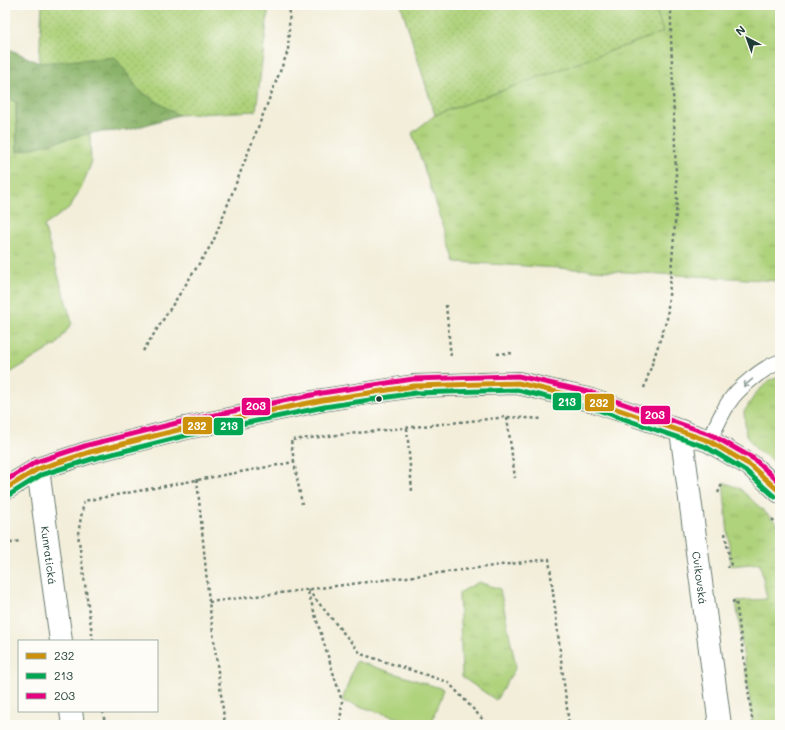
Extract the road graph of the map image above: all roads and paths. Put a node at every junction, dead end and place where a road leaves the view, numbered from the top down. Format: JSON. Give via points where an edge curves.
{"nodes":[{"id":1,"x":290,"y":5,"type":"edge"},
{"id":2,"x":671,"y":5,"type":"edge"},
{"id":3,"x":446,"y":305,"type":"dead end"},
{"id":4,"x":143,"y":351,"type":"dead end"},
{"id":5,"x":451,"y":358,"type":"dead end"},
{"id":6,"x":780,"y":362,"type":"edge"},
{"id":7,"x":642,"y":393,"type":"dead end"},
{"id":8,"x":507,"y":417,"type":"junction"},
{"id":9,"x":544,"y":419,"type":"dead end"},
{"id":10,"x":407,"y":428,"type":"junction"},
{"id":11,"x":681,"y":431,"type":"junction"},
{"id":12,"x":709,"y":442,"type":"junction"},
{"id":13,"x":294,"y":462,"type":"junction"},
{"id":14,"x":38,"y":469,"type":"junction"},
{"id":15,"x":515,"y":478,"type":"dead end"},
{"id":16,"x":197,"y":479,"type":"junction"},
{"id":17,"x":5,"y":488,"type":"edge"},
{"id":18,"x":412,"y":491,"type":"dead end"},
{"id":19,"x":780,"y":492,"type":"edge"},
{"id":20,"x":302,"y":504,"type":"dead end"},
{"id":21,"x":307,"y":589,"type":"junction"},
{"id":22,"x":736,"y":601,"type":"dead end"},
{"id":23,"x":209,"y":602,"type":"junction"},
{"id":24,"x":61,"y":640,"type":"edge"},
{"id":25,"x":93,"y":640,"type":"edge"},
{"id":26,"x":71,"y":712,"type":"edge"},
{"id":27,"x":103,"y":712,"type":"edge"},
{"id":28,"x":73,"y":725,"type":"edge"},
{"id":29,"x":105,"y":725,"type":"edge"},
{"id":30,"x":225,"y":725,"type":"edge"},
{"id":31,"x":340,"y":725,"type":"edge"},
{"id":32,"x":488,"y":725,"type":"edge"},
{"id":33,"x":569,"y":725,"type":"edge"},
{"id":34,"x":720,"y":725,"type":"edge"},
{"id":35,"x":753,"y":725,"type":"edge"}],
"edges":[{"from":1,"to":4,"type":"path","via":[[288,51],[213,242]]},
{"from":2,"to":7,"type":"path","via":[[677,202],[667,319]]},
{"from":3,"to":5,"type":"path"},
{"from":6,"to":12,"type":"lane","one_way":true,"via":[[756,376],[729,401]]},
{"from":8,"to":9,"type":"path"},
{"from":8,"to":10,"type":"path"},
{"from":8,"to":15,"type":"path"},
{"from":10,"to":13,"type":"path","via":[[291,440]]},
{"from":10,"to":18,"type":"path"},
{"from":11,"to":12,"type":"street"},
{"from":11,"to":14,"type":"street","via":[[591,400],[518,383],[414,386],[323,400],[186,428],[90,452]]},
{"from":11,"to":34,"type":"street","name":"Cvikovská"},
{"from":12,"to":19,"type":"street","via":[[750,465]]},
{"from":13,"to":16,"type":"path"},
{"from":13,"to":20,"type":"path"},
{"from":14,"to":17,"type":"street"},
{"from":14,"to":24,"type":"street","name":"Kunratická"},
{"from":16,"to":23,"type":"path"},
{"from":16,"to":25,"type":"path","via":[[84,501],[78,534]]},
{"from":21,"to":23,"type":"path"},
{"from":21,"to":31,"type":"path","via":[[342,701]]},
{"from":21,"to":32,"type":"path","via":[[361,654],[448,682]]},
{"from":21,"to":33,"type":"path","via":[[549,559]]},
{"from":22,"to":35,"type":"path"},
{"from":23,"to":30,"type":"path"},
{"from":26,"to":28,"type":"street"},
{"from":27,"to":29,"type":"path"}]}
